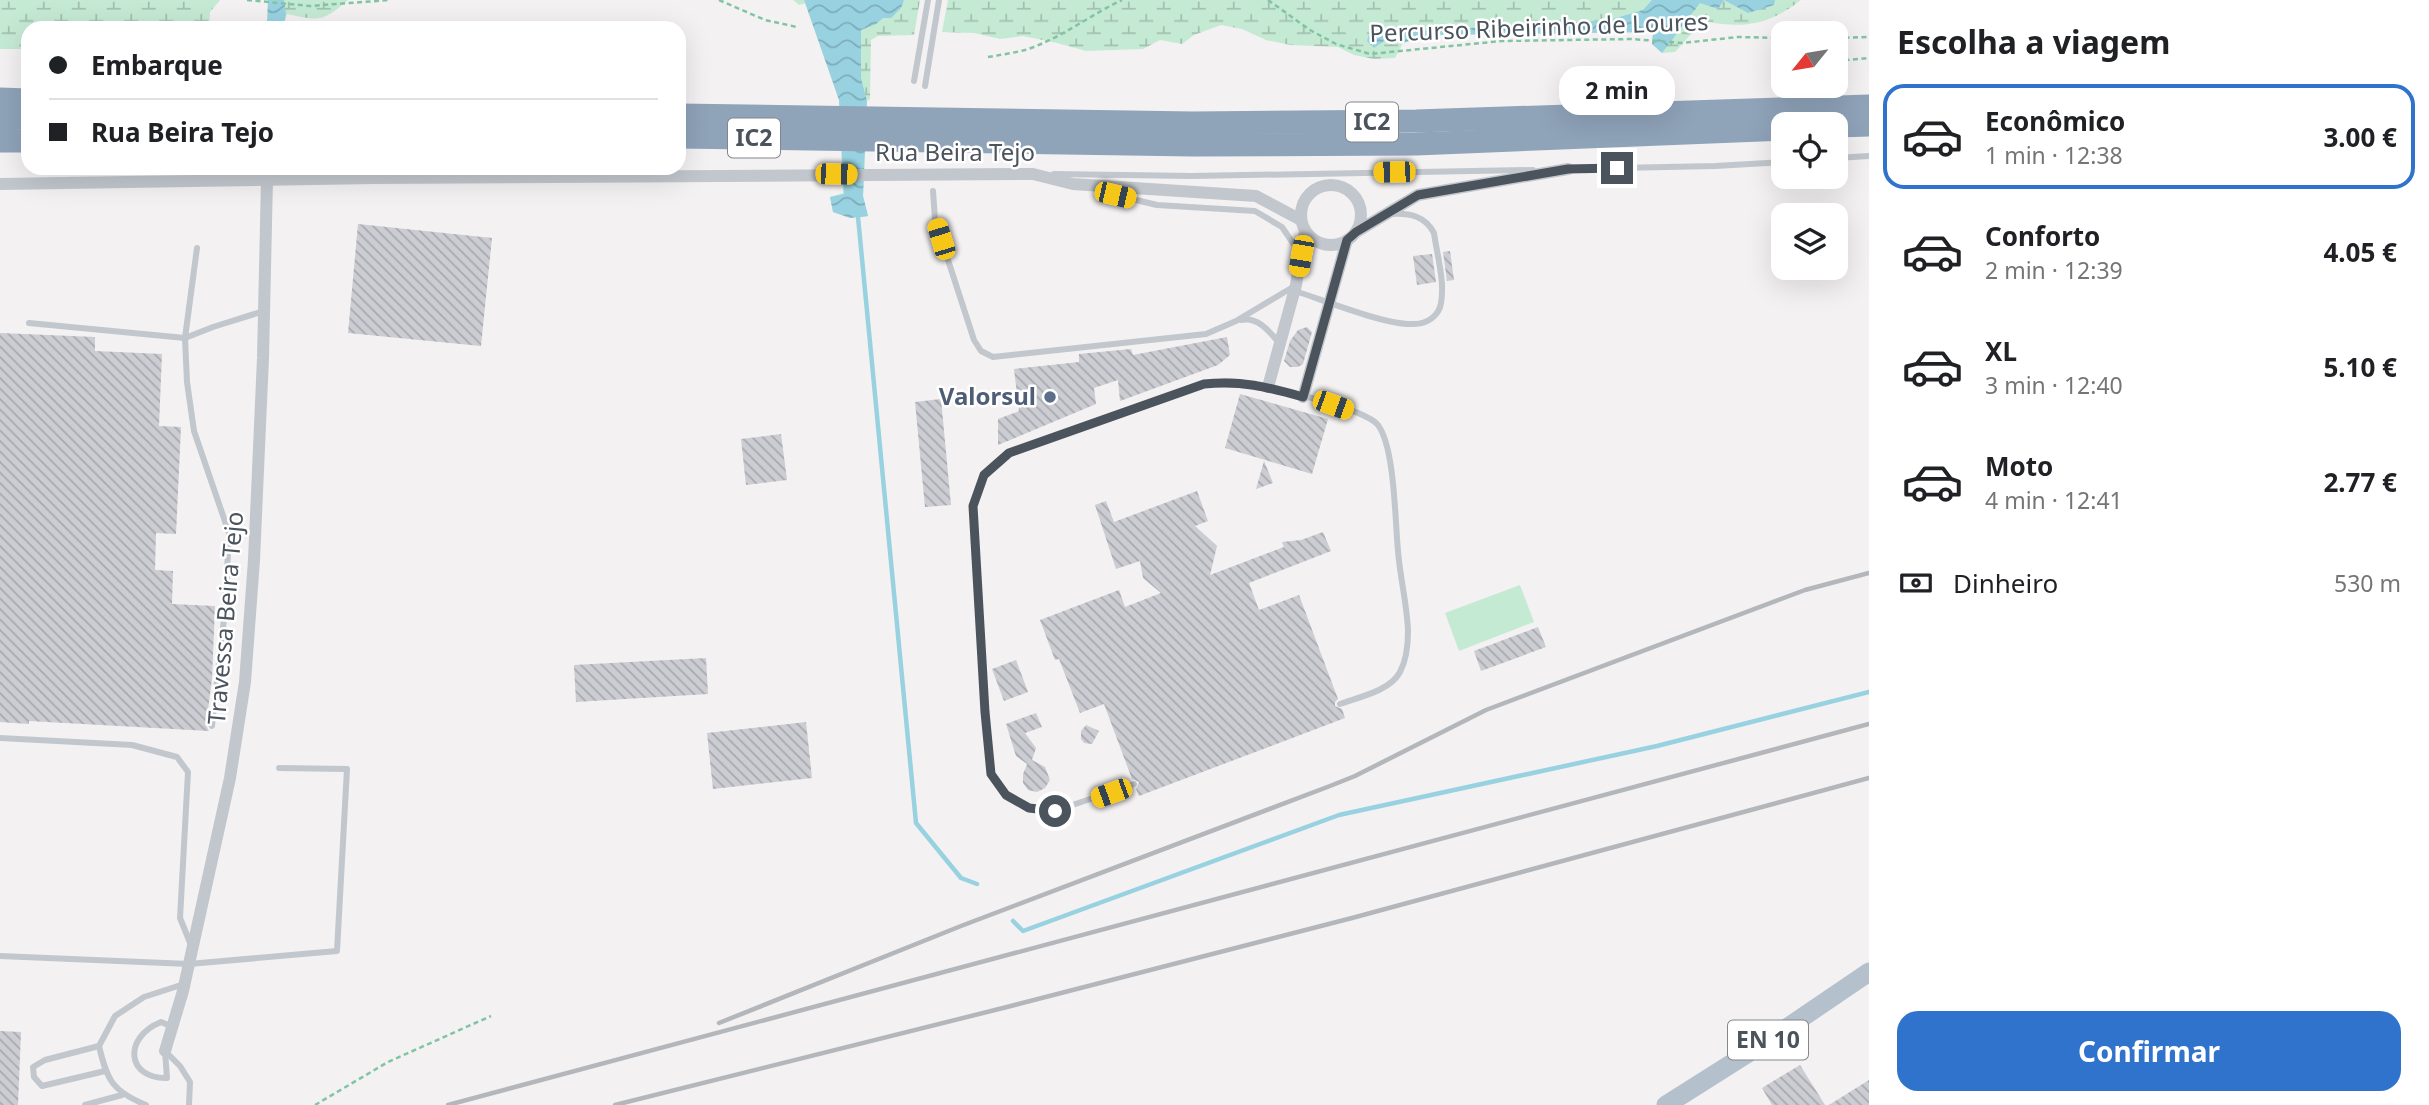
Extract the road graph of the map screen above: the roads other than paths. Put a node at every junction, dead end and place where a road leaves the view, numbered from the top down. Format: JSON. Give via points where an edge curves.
{"nodes":[{"id":1,"x":928,"y":0,"type":"edge"},
{"id":2,"x":939,"y":0,"type":"edge"},
{"id":3,"x":914,"y":81,"type":"dead end"},
{"id":4,"x":925,"y":86,"type":"dead end"},
{"id":5,"x":0,"y":99,"type":"edge"},
{"id":6,"x":21,"y":100,"type":"edge"},
{"id":7,"x":1869,"y":106,"type":"edge"},
{"id":8,"x":686,"y":116,"type":"edge"},
{"id":9,"x":21,"y":118,"type":"edge"},
{"id":10,"x":0,"y":119,"type":"edge"},
{"id":11,"x":1869,"y":124,"type":"edge"},
{"id":12,"x":1848,"y":125,"type":"edge"},
{"id":13,"x":827,"y":128,"type":"junction"},
{"id":14,"x":876,"y":129,"type":"junction"},
{"id":15,"x":1771,"y":129,"type":"edge"},
{"id":16,"x":686,"y":137,"type":"edge"},
{"id":17,"x":0,"y":141,"type":"edge"},
{"id":18,"x":21,"y":141,"type":"edge"},
{"id":19,"x":1869,"y":156,"type":"edge"},
{"id":20,"x":1848,"y":157,"type":"edge"},
{"id":21,"x":1771,"y":163,"type":"edge"},
{"id":22,"x":1568,"y":169,"type":"junction"},
{"id":23,"x":1033,"y":174,"type":"junction"},
{"id":24,"x":267,"y":179,"type":"junction"},
{"id":25,"x":0,"y":184,"type":"edge"},
{"id":26,"x":1073,"y":184,"type":"junction"},
{"id":27,"x":933,"y":191,"type":"dead end"},
{"id":28,"x":1385,"y":214,"type":"junction"},
{"id":29,"x":1303,"y":225,"type":"junction"},
{"id":30,"x":1351,"y":236,"type":"junction"},
{"id":31,"x":197,"y":248,"type":"dead end"},
{"id":32,"x":1301,"y":256,"type":"junction"},
{"id":33,"x":1296,"y":288,"type":"junction"},
{"id":34,"x":1329,"y":302,"type":"junction"},
{"id":35,"x":264,"y":311,"type":"junction"},
{"id":36,"x":1236,"y":321,"type":"junction"},
{"id":37,"x":29,"y":323,"type":"dead end"},
{"id":38,"x":185,"y":338,"type":"junction"},
{"id":39,"x":1280,"y":344,"type":"junction"},
{"id":40,"x":1268,"y":387,"type":"junction"},
{"id":41,"x":1303,"y":397,"type":"junction"},
{"id":42,"x":1340,"y":704,"type":"dead end"},
{"id":43,"x":212,"y":726,"type":"dead end"},
{"id":44,"x":0,"y":738,"type":"edge"},
{"id":45,"x":279,"y":768,"type":"dead end"},
{"id":46,"x":1135,"y":784,"type":"dead end"},
{"id":47,"x":192,"y":947,"type":"junction"},
{"id":48,"x":0,"y":956,"type":"edge"},
{"id":49,"x":188,"y":964,"type":"junction"},
{"id":50,"x":1869,"y":972,"type":"edge"},
{"id":51,"x":184,"y":984,"type":"junction"},
{"id":52,"x":173,"y":1027,"type":"junction"},
{"id":53,"x":99,"y":1046,"type":"junction"},
{"id":54,"x":165,"y":1051,"type":"junction"},
{"id":55,"x":105,"y":1070,"type":"junction"},
{"id":56,"x":122,"y":1095,"type":"junction"},
{"id":57,"x":85,"y":1105,"type":"edge"},
{"id":58,"x":146,"y":1105,"type":"edge"},
{"id":59,"x":189,"y":1105,"type":"edge"},
{"id":60,"x":1666,"y":1105,"type":"edge"}],
"edges":[{"from":1,"to":3,"type":"lane"},
{"from":2,"to":4,"type":"lane"},
{"from":5,"to":6,"type":"highway"},
{"from":7,"to":14,"type":"highway","number":"IC2","via":[[1416,121]]},
{"from":8,"to":13,"type":"highway","number":"IC2"},
{"from":9,"to":10,"type":"highway"},
{"from":11,"to":12,"type":"highway"},
{"from":13,"to":14,"type":"highway","number":"IC2"},
{"from":13,"to":16,"type":"highway","number":"IC2"},
{"from":14,"to":15,"type":"highway","number":"IC2","via":[[1194,145],[1389,144]]},
{"from":17,"to":18,"type":"highway"},
{"from":19,"to":20,"type":"lane"},
{"from":21,"to":22,"type":"lane","name":"Rua Beira Tejo"},
{"from":22,"to":23,"type":"lane","name":"Rua Beira Tejo"},
{"from":22,"to":28,"type":"street","via":[[1418,195]]},
{"from":23,"to":24,"type":"street","name":"Rua Beira Tejo"},
{"from":23,"to":26,"type":"street"},
{"from":24,"to":25,"type":"street","name":"Rua Beira Tejo"},
{"from":24,"to":35,"type":"street","name":"Travessa Beira Tejo"},
{"from":26,"to":29,"type":"street","via":[[1256,196]]},
{"from":26,"to":32,"type":"lane","via":[[1157,205],[1255,211],[1282,228]]},
{"from":27,"to":36,"type":"lane","via":[[935,220],[976,346],[985,354],[993,357],[1206,334]]},
{"from":28,"to":30,"type":"street"},
{"from":28,"to":34,"type":"lane","via":[[1421,218],[1434,233],[1441,286],[1438,312],[1412,325]]},
{"from":29,"to":30,"type":"street","via":[[1320,243],[1329,245]]},
{"from":29,"to":30,"type":"street","via":[[1301,209],[1310,192],[1327,184],[1338,185],[1347,188],[1359,204],[1361,213]]},
{"from":29,"to":32,"type":"street"},
{"from":30,"to":34,"type":"street"},
{"from":31,"to":38,"type":"lane"},
{"from":32,"to":33,"type":"street"},
{"from":33,"to":34,"type":"lane"},
{"from":33,"to":36,"type":"lane"},
{"from":33,"to":39,"type":"street"},
{"from":34,"to":41,"type":"street"},
{"from":35,"to":38,"type":"lane"},
{"from":35,"to":47,"type":"street","name":"Travessa Beira Tejo","via":[[245,682],[230,778]]},
{"from":36,"to":39,"type":"lane","via":[[1254,320]]},
{"from":37,"to":38,"type":"lane"},
{"from":38,"to":43,"type":"lane","via":[[194,431],[229,533]]},
{"from":39,"to":40,"type":"street"},
{"from":40,"to":41,"type":"lane"},
{"from":40,"to":46,"type":"lane","via":[[1204,384],[1009,453],[984,475],[973,506],[991,774],[1006,795],[1029,808],[1055,811]]},
{"from":41,"to":42,"type":"lane","via":[[1368,417],[1378,425],[1393,487],[1408,631],[1406,657],[1399,675],[1388,685]]},
{"from":44,"to":47,"type":"lane","via":[[132,746],[177,757],[188,772],[180,919]]},
{"from":45,"to":49,"type":"lane","via":[[347,769],[337,951]]},
{"from":47,"to":49,"type":"street","name":"Travessa Beira Tejo"},
{"from":48,"to":49,"type":"lane"},
{"from":49,"to":51,"type":"street","name":"Travessa Beira Tejo"},
{"from":50,"to":60,"type":"main road","number":"EN 10"},
{"from":51,"to":52,"type":"street","name":"Travessa Beira Tejo"},
{"from":51,"to":53,"type":"lane","via":[[144,998],[115,1016]]},
{"from":52,"to":54,"type":"street","name":"Travessa Beira Tejo"},
{"from":52,"to":54,"type":"lane","via":[[161,1022],[149,1027],[136,1040],[134,1054],[141,1070],[154,1078],[167,1078]]},
{"from":53,"to":55,"type":"lane"},
{"from":53,"to":55,"type":"lane","via":[[45,1060],[33,1067],[34,1077],[42,1086]]},
{"from":54,"to":59,"type":"lane","via":[[190,1082]]},
{"from":55,"to":56,"type":"lane"},
{"from":56,"to":57,"type":"lane"},
{"from":56,"to":58,"type":"lane"}]}
